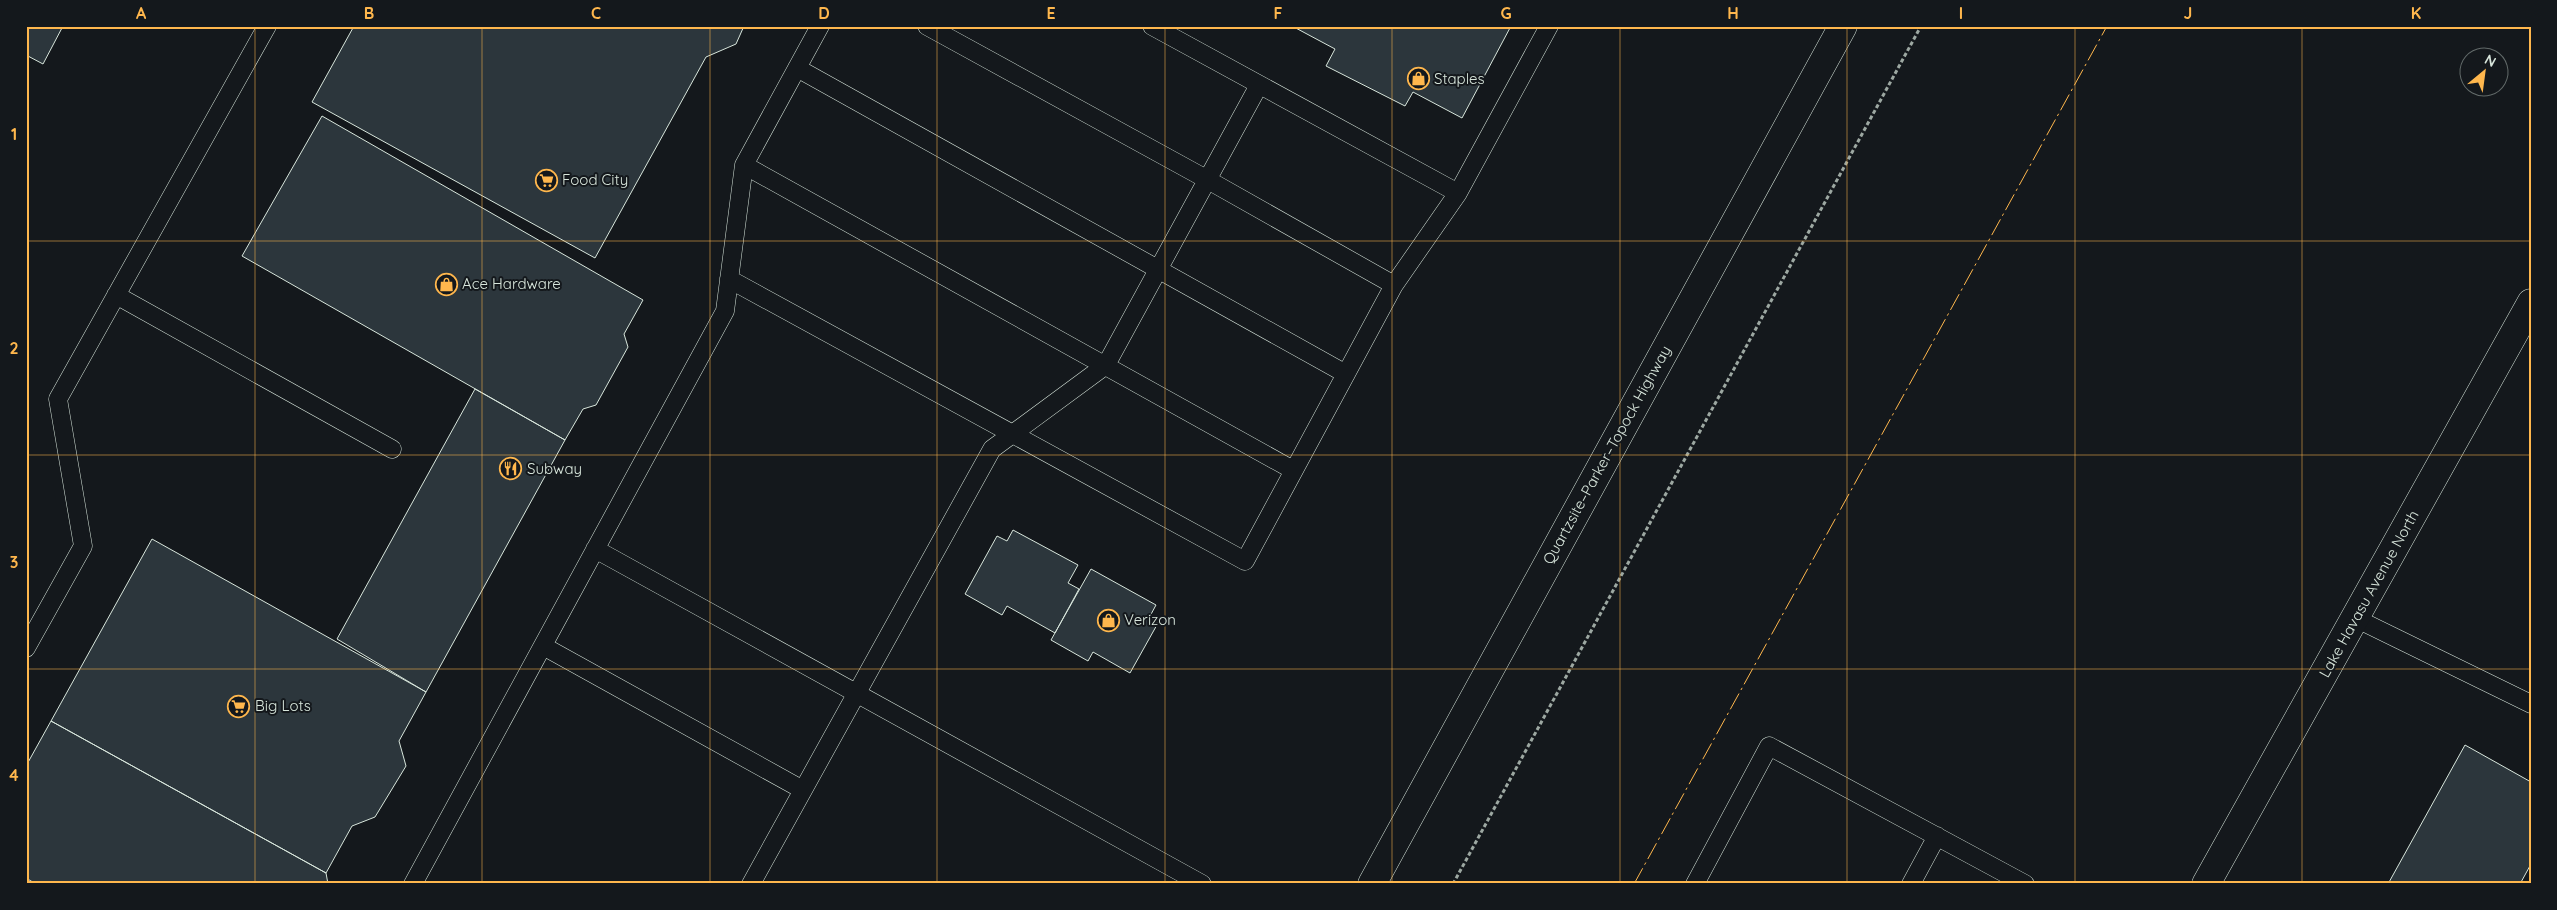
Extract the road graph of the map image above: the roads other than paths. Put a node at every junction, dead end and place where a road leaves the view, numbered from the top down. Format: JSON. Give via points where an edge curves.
{"nodes":[{"id":1,"x":267,"y":26,"type":"edge"},
{"id":2,"x":820,"y":26,"type":"edge"},
{"id":3,"x":927,"y":26,"type":"edge"},
{"id":4,"x":1152,"y":26,"type":"edge"},
{"id":5,"x":1549,"y":26,"type":"edge"},
{"id":6,"x":1843,"y":26,"type":"edge"},
{"id":7,"x":797,"y":68,"type":"junction"},
{"id":8,"x":1259,"y":85,"type":"junction"},
{"id":9,"x":744,"y":165,"type":"junction"},
{"id":10,"x":1208,"y":180,"type":"junction"},
{"id":11,"x":1458,"y":193,"type":"junction"},
{"id":12,"x":1160,"y":269,"type":"junction"},
{"id":13,"x":729,"y":279,"type":"junction"},
{"id":14,"x":1394,"y":285,"type":"junction"},
{"id":15,"x":116,"y":296,"type":"junction"},
{"id":16,"x":2531,"y":303,"type":"edge"},
{"id":17,"x":1106,"y":365,"type":"junction"},
{"id":18,"x":1346,"y":374,"type":"junction"},
{"id":19,"x":1013,"y":434,"type":"junction"},
{"id":20,"x":392,"y":449,"type":"dead end"},
{"id":21,"x":1294,"y":470,"type":"junction"},
{"id":22,"x":595,"y":549,"type":"junction"},
{"id":23,"x":2355,"y":618,"type":"junction"},
{"id":24,"x":543,"y":646,"type":"junction"},
{"id":25,"x":26,"y":648,"type":"edge"},
{"id":26,"x":857,"y":694,"type":"junction"},
{"id":27,"x":2531,"y":704,"type":"edge"},
{"id":28,"x":803,"y":790,"type":"junction"},
{"id":29,"x":1937,"y":836,"type":"junction"},
{"id":30,"x":413,"y":884,"type":"edge"},
{"id":31,"x":751,"y":884,"type":"edge"},
{"id":32,"x":1202,"y":884,"type":"edge"},
{"id":33,"x":1372,"y":884,"type":"edge"},
{"id":34,"x":1695,"y":884,"type":"edge"},
{"id":35,"x":1911,"y":884,"type":"edge"},
{"id":36,"x":2026,"y":884,"type":"edge"},
{"id":37,"x":2206,"y":884,"type":"edge"}],
"edges":[{"from":1,"to":15,"type":"lane"},
{"from":2,"to":7,"type":"lane"},
{"from":3,"to":10,"type":"lane"},
{"from":4,"to":8,"type":"lane"},
{"from":5,"to":11,"type":"lane"},
{"from":6,"to":33,"type":"main road","name":"Quartzsite–Parker–Topock Highway"},
{"from":7,"to":9,"type":"lane"},
{"from":7,"to":12,"type":"lane"},
{"from":8,"to":10,"type":"lane"},
{"from":8,"to":11,"type":"lane"},
{"from":9,"to":13,"type":"lane"},
{"from":9,"to":17,"type":"lane"},
{"from":10,"to":12,"type":"lane"},
{"from":10,"to":14,"type":"lane"},
{"from":11,"to":14,"type":"lane"},
{"from":12,"to":17,"type":"lane"},
{"from":12,"to":18,"type":"lane"},
{"from":13,"to":19,"type":"lane"},
{"from":13,"to":22,"type":"lane","via":[[725,311]]},
{"from":14,"to":18,"type":"lane"},
{"from":15,"to":20,"type":"lane"},
{"from":15,"to":25,"type":"lane","via":[[58,399],[83,546]]},
{"from":16,"to":23,"type":"main road","name":"Lake Havasu Avenue North"},
{"from":17,"to":19,"type":"lane"},
{"from":17,"to":21,"type":"lane"},
{"from":18,"to":21,"type":"lane"},
{"from":19,"to":21,"type":"lane","via":[[1245,561]]},
{"from":19,"to":26,"type":"lane","via":[[992,449]]},
{"from":22,"to":24,"type":"lane"},
{"from":22,"to":26,"type":"lane"},
{"from":23,"to":27,"type":"lane"},
{"from":23,"to":37,"type":"main road","name":"Lake Havasu Avenue North"},
{"from":24,"to":28,"type":"lane"},
{"from":24,"to":30,"type":"lane"},
{"from":26,"to":28,"type":"lane"},
{"from":26,"to":32,"type":"lane"},
{"from":28,"to":31,"type":"lane"},
{"from":29,"to":34,"type":"lane","via":[[1769,746]]},
{"from":29,"to":35,"type":"lane"},
{"from":29,"to":36,"type":"lane"}]}
